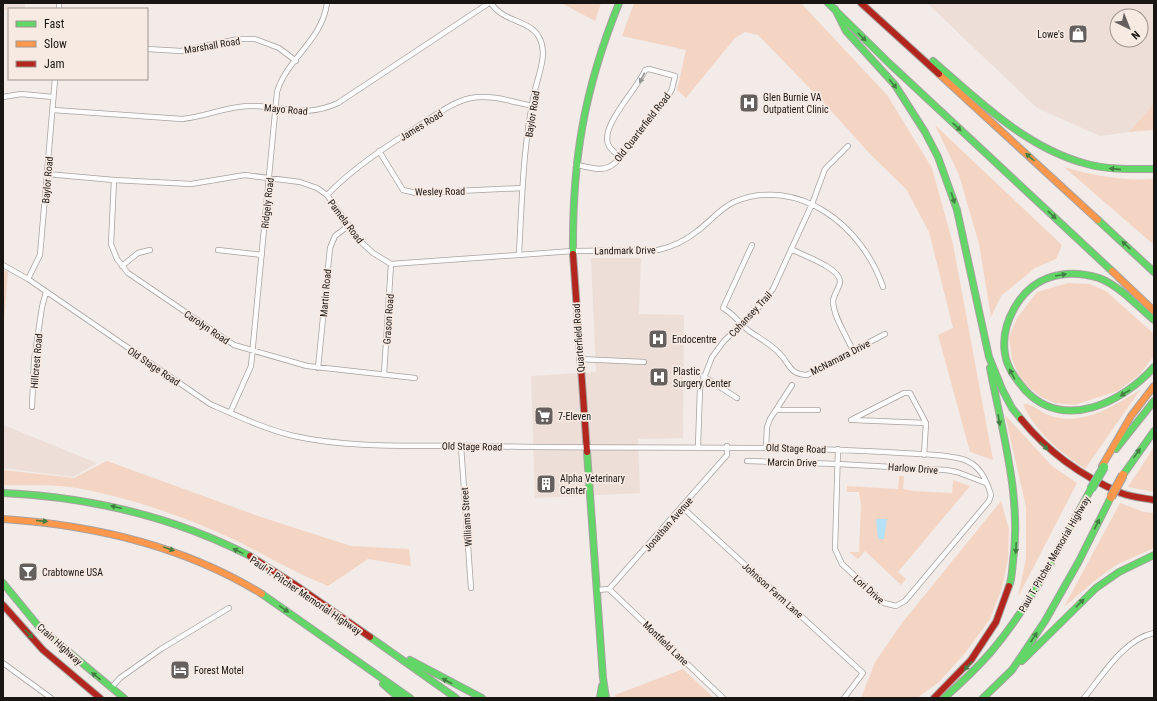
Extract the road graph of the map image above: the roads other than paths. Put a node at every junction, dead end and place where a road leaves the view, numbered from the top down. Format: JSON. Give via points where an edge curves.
{"nodes":[{"id":1,"x":327,"y":3,"type":"edge"},
{"id":2,"x":490,"y":3,"type":"edge"},
{"id":3,"x":619,"y":3,"type":"edge"},
{"id":4,"x":828,"y":3,"type":"edge"},
{"id":5,"x":862,"y":3,"type":"edge"},
{"id":6,"x":835,"y":9,"type":"junction"},
{"id":7,"x":148,"y":49,"type":"edge"},
{"id":8,"x":296,"y":61,"type":"junction"},
{"id":9,"x":55,"y":80,"type":"edge"},
{"id":10,"x":3,"y":96,"type":"edge"},
{"id":11,"x":53,"y":97,"type":"junction"},
{"id":12,"x":532,"y":106,"type":"junction"},
{"id":13,"x":276,"y":108,"type":"junction"},
{"id":14,"x":52,"y":110,"type":"junction"},
{"id":15,"x":848,"y":146,"type":"dead end"},
{"id":16,"x":379,"y":152,"type":"junction"},
{"id":17,"x":620,"y":157,"type":"junction"},
{"id":18,"x":576,"y":165,"type":"junction"},
{"id":19,"x":1154,"y":169,"type":"edge"},
{"id":20,"x":47,"y":174,"type":"junction"},
{"id":21,"x":270,"y":178,"type":"junction"},
{"id":22,"x":114,"y":180,"type":"junction"},
{"id":23,"x":522,"y":188,"type":"junction"},
{"id":24,"x":327,"y":195,"type":"junction"},
{"id":25,"x":812,"y":204,"type":"junction"},
{"id":26,"x":348,"y":226,"type":"junction"},
{"id":27,"x":752,"y":245,"type":"dead end"},
{"id":28,"x":791,"y":249,"type":"junction"},
{"id":29,"x":150,"y":250,"type":"dead end"},
{"id":30,"x":218,"y":250,"type":"dead end"},
{"id":31,"x":572,"y":251,"type":"junction"},
{"id":32,"x":519,"y":254,"type":"junction"},
{"id":33,"x":262,"y":255,"type":"junction"},
{"id":34,"x":391,"y":264,"type":"junction"},
{"id":35,"x":3,"y":265,"type":"edge"},
{"id":36,"x":122,"y":266,"type":"junction"},
{"id":37,"x":1154,"y":272,"type":"edge"},
{"id":38,"x":28,"y":279,"type":"junction"},
{"id":39,"x":883,"y":286,"type":"dead end"},
{"id":40,"x":46,"y":292,"type":"junction"},
{"id":41,"x":1154,"y":311,"type":"edge"},
{"id":42,"x":1154,"y":320,"type":"edge"},
{"id":43,"x":743,"y":324,"type":"junction"},
{"id":44,"x":982,"y":326,"type":"junction"},
{"id":45,"x":885,"y":334,"type":"dead end"},
{"id":46,"x":253,"y":350,"type":"junction"},
{"id":47,"x":853,"y":351,"type":"junction"},
{"id":48,"x":579,"y":359,"type":"junction"},
{"id":49,"x":644,"y":362,"type":"dead end"},
{"id":50,"x":1154,"y":367,"type":"edge"},
{"id":51,"x":318,"y":368,"type":"junction"},
{"id":52,"x":384,"y":374,"type":"junction"},
{"id":53,"x":703,"y":376,"type":"junction"},
{"id":54,"x":415,"y":378,"type":"dead end"},
{"id":55,"x":792,"y":385,"type":"dead end"},
{"id":56,"x":1154,"y":386,"type":"edge"},
{"id":57,"x":737,"y":398,"type":"dead end"},
{"id":58,"x":1154,"y":401,"type":"edge"},
{"id":59,"x":32,"y":407,"type":"dead end"},
{"id":60,"x":776,"y":410,"type":"junction"},
{"id":61,"x":818,"y":410,"type":"dead end"},
{"id":62,"x":230,"y":413,"type":"junction"},
{"id":63,"x":926,"y":423,"type":"junction"},
{"id":64,"x":1154,"y":431,"type":"edge"},
{"id":65,"x":461,"y":446,"type":"junction"},
{"id":66,"x":698,"y":446,"type":"junction"},
{"id":67,"x":727,"y":446,"type":"junction"},
{"id":68,"x":587,"y":448,"type":"junction"},
{"id":69,"x":766,"y":448,"type":"junction"},
{"id":70,"x":838,"y":450,"type":"junction"},
{"id":71,"x":924,"y":455,"type":"junction"},
{"id":72,"x":747,"y":461,"type":"dead end"},
{"id":73,"x":838,"y":464,"type":"junction"},
{"id":74,"x":1103,"y":466,"type":"junction"},
{"id":75,"x":983,"y":475,"type":"joint"},
{"id":76,"x":986,"y":483,"type":"junction"},
{"id":77,"x":3,"y":493,"type":"edge"},
{"id":78,"x":1154,"y":500,"type":"edge"},
{"id":79,"x":682,"y":507,"type":"junction"},
{"id":80,"x":3,"y":519,"type":"edge"},
{"id":81,"x":1154,"y":555,"type":"edge"},
{"id":82,"x":3,"y":583,"type":"edge"},
{"id":83,"x":471,"y":588,"type":"dead end"},
{"id":84,"x":609,"y":589,"type":"junction"},
{"id":85,"x":597,"y":590,"type":"junction"},
{"id":86,"x":3,"y":605,"type":"edge"},
{"id":87,"x":229,"y":608,"type":"dead end"},
{"id":88,"x":331,"y":610,"type":"junction"},
{"id":89,"x":3,"y":613,"type":"edge"},
{"id":90,"x":12,"y":616,"type":"junction"},
{"id":91,"x":1154,"y":633,"type":"edge"},
{"id":92,"x":349,"y":655,"type":"junction"},
{"id":93,"x":3,"y":663,"type":"edge"},
{"id":94,"x":1012,"y":670,"type":"junction"},
{"id":95,"x":603,"y":678,"type":"junction"},
{"id":96,"x":111,"y":688,"type":"junction"},
{"id":97,"x":51,"y":698,"type":"edge"},
{"id":98,"x":100,"y":698,"type":"edge"},
{"id":99,"x":124,"y":698,"type":"edge"},
{"id":100,"x":399,"y":698,"type":"edge"},
{"id":101,"x":410,"y":698,"type":"edge"},
{"id":102,"x":456,"y":698,"type":"edge"},
{"id":103,"x":482,"y":698,"type":"edge"},
{"id":104,"x":600,"y":698,"type":"edge"},
{"id":105,"x":606,"y":698,"type":"edge"},
{"id":106,"x":723,"y":698,"type":"edge"},
{"id":107,"x":844,"y":698,"type":"edge"},
{"id":108,"x":934,"y":698,"type":"edge"},
{"id":109,"x":944,"y":698,"type":"edge"},
{"id":110,"x":983,"y":698,"type":"edge"},
{"id":111,"x":1084,"y":698,"type":"edge"}],
"edges":[{"from":1,"to":8,"type":"street","name":"Ridgely Road","via":[[321,24]]},
{"from":2,"to":12,"type":"street","name":"Baylor Road","via":[[500,14],[531,27],[542,44],[543,56]]},
{"from":2,"to":13,"type":"street","name":"Mayo Road","via":[[338,103],[317,111]]},
{"from":3,"to":18,"type":"main road","name":"Quarterfield Road","via":[[596,63]]},
{"from":4,"to":6,"type":"main road"},
{"from":19,"to":5,"type":"main road","one_way":true,"via":[[1122,170],[1086,165],[1035,144]]},
{"from":37,"to":5,"type":"main road","one_way":true},
{"from":6,"to":41,"type":"main road","one_way":true,"via":[[889,63]]},
{"from":6,"to":44,"type":"main road","one_way":true,"via":[[846,31],[895,85],[938,158],[958,210]]},
{"from":7,"to":8,"type":"street","name":"Marshall Road","via":[[181,51],[238,39],[255,39],[279,48]]},
{"from":8,"to":13,"type":"street","name":"Ridgely Road","via":[[280,83]]},
{"from":9,"to":11,"type":"street","name":"Baylor Road"},
{"from":10,"to":11,"type":"street","via":[[21,94]]},
{"from":11,"to":14,"type":"street","name":"Baylor Road"},
{"from":12,"to":16,"type":"street","name":"James Road","via":[[490,97],[457,102]]},
{"from":12,"to":23,"type":"street","name":"Baylor Road"},
{"from":13,"to":14,"type":"street","name":"Mayo Road","via":[[248,106],[195,118]]},
{"from":13,"to":21,"type":"street","name":"Ridgely Road"},
{"from":14,"to":20,"type":"street","name":"Baylor Road"},
{"from":15,"to":25,"type":"street","name":"Cohansey Trail","via":[[825,169]]},
{"from":16,"to":23,"type":"street","name":"Wesley Road","via":[[404,190],[416,193]]},
{"from":16,"to":24,"type":"street","name":"James Road","via":[[343,178]]},
{"from":17,"to":17,"type":"street","name":"Old Quarterfield Road","one_way":true,"via":[[666,100],[675,76],[645,70],[639,84],[614,117],[608,136],[610,148]]},
{"from":17,"to":18,"type":"street","name":"Old Quarterfield Road","via":[[612,166],[602,170]]},
{"from":18,"to":31,"type":"main road","name":"Quarterfield Road"},
{"from":20,"to":22,"type":"street","name":"Pamela Road"},
{"from":20,"to":38,"type":"street","name":"Baylor Road","via":[[40,255]]},
{"from":21,"to":22,"type":"street","name":"Pamela Road","via":[[245,175],[191,184]]},
{"from":21,"to":24,"type":"street","name":"Pamela Road","via":[[309,185]]},
{"from":21,"to":33,"type":"street","name":"Ridgely Road"},
{"from":22,"to":36,"type":"street","name":"Carolyn Road","via":[[112,244],[113,252]]},
{"from":23,"to":32,"type":"street","name":"Baylor Road"},
{"from":24,"to":26,"type":"street","name":"Pamela Road"},
{"from":25,"to":28,"type":"street","name":"Cohansey Trail"},
{"from":25,"to":31,"type":"street","name":"Landmark Drive","via":[[781,195],[754,196],[733,202],[697,231],[669,247],[645,252]]},
{"from":25,"to":39,"type":"street","name":"Landmark Drive","via":[[830,214],[856,237]]},
{"from":26,"to":34,"type":"street","name":"Pamela Road","via":[[373,253]]},
{"from":26,"to":51,"type":"street","name":"Martin Road","via":[[335,236],[330,248]]},
{"from":27,"to":43,"type":"street","name":"McNamara Drive","via":[[723,308]]},
{"from":28,"to":43,"type":"street","name":"Cohansey Trail","via":[[773,289]]},
{"from":28,"to":47,"type":"street","via":[[833,270],[839,276],[840,283],[833,301]]},
{"from":29,"to":36,"type":"street","via":[[138,254]]},
{"from":30,"to":33,"type":"street"},
{"from":31,"to":32,"type":"street"},
{"from":31,"to":48,"type":"main road","name":"Quarterfield Road"},
{"from":32,"to":34,"type":"street"},
{"from":33,"to":46,"type":"street","name":"Ridgely Road"},
{"from":34,"to":52,"type":"street","name":"Grason Road"},
{"from":35,"to":38,"type":"street","name":"Old Stage Road"},
{"from":36,"to":46,"type":"street","name":"Carolyn Road","via":[[137,280],[234,345]]},
{"from":38,"to":40,"type":"street","name":"Old Stage Road"},
{"from":40,"to":59,"type":"street","name":"Hillcrest Road","via":[[34,360]]},
{"from":40,"to":62,"type":"street","name":"Old Stage Road","via":[[210,404]]},
{"from":50,"to":42,"type":"main road","one_way":true,"via":[[1137,385],[1111,400],[1083,410],[1054,408],[1039,402],[1018,384],[1007,361],[1004,336],[1011,311],[1028,289],[1055,275],[1070,273],[1085,274],[1106,282]]},
{"from":43,"to":47,"type":"street","name":"McNamara Drive","via":[[780,353],[789,368],[800,374],[807,375]]},
{"from":43,"to":53,"type":"street","name":"Cohansey Trail","via":[[716,352]]},
{"from":44,"to":78,"type":"main road","one_way":true,"via":[[989,357],[1002,389],[1024,424],[1038,440],[1074,469],[1122,493]]},
{"from":44,"to":108,"type":"main road","one_way":true,"via":[[1016,516],[1016,556],[1007,597],[991,633],[967,667]]},
{"from":45,"to":47,"type":"street","name":"McNamara Drive"},
{"from":46,"to":51,"type":"street","name":"Carolyn Road"},
{"from":46,"to":62,"type":"street","name":"Ridgely Road","via":[[251,366]]},
{"from":48,"to":49,"type":"street"},
{"from":48,"to":68,"type":"main road","name":"Quarterfield Road"},
{"from":51,"to":52,"type":"street","name":"Carolyn Road"},
{"from":52,"to":54,"type":"street","name":"Carolyn Road"},
{"from":53,"to":57,"type":"street"},
{"from":53,"to":66,"type":"street","name":"Cohansey Trail","via":[[700,388]]},
{"from":55,"to":60,"type":"street"},
{"from":56,"to":74,"type":"main road","via":[[1131,416]]},
{"from":58,"to":74,"type":"main road"},
{"from":60,"to":61,"type":"street"},
{"from":60,"to":69,"type":"street","via":[[767,427]]},
{"from":62,"to":65,"type":"street","name":"Old Stage Road","via":[[294,436],[330,442]]},
{"from":63,"to":63,"type":"street","via":[[910,393],[904,393],[851,420]]},
{"from":63,"to":71,"type":"street"},
{"from":94,"to":64,"type":"main road","one_way":true,"bridge":true,"via":[[1060,595],[1123,475]]},
{"from":65,"to":68,"type":"street","name":"Old Stage Road"},
{"from":65,"to":83,"type":"street","name":"Williams Street"},
{"from":66,"to":67,"type":"street","name":"Old Stage Road"},
{"from":66,"to":68,"type":"street","name":"Old Stage Road"},
{"from":67,"to":69,"type":"street","name":"Old Stage Road"},
{"from":67,"to":79,"type":"street","name":"Jonathan Avenue","via":[[727,455]]},
{"from":68,"to":85,"type":"main road","name":"Quarterfield Road"},
{"from":69,"to":70,"type":"street","name":"Old Stage Road"},
{"from":70,"to":71,"type":"street","name":"Old Stage Road"},
{"from":70,"to":73,"type":"street","name":"Lori Drive"},
{"from":71,"to":75,"type":"street","name":"Old Stage Road","via":[[962,460],[978,468]]},
{"from":72,"to":73,"type":"street","name":"Marcin Drive"},
{"from":73,"to":76,"type":"street","name":"Harlow Drive","via":[[946,470]]},
{"from":73,"to":76,"type":"street","name":"Lori Drive","via":[[835,549],[837,556],[842,564],[884,603],[892,606],[905,601],[989,501],[991,495]]},
{"from":74,"to":109,"type":"main road","name":"Paul T. Pitcher Memorial Highway","bridge":true,"via":[[1017,618],[994,649]]},
{"from":75,"to":76,"type":"street","name":"Lori Drive"},
{"from":88,"to":77,"type":"main road","name":"Paul T. Pitcher Memorial Highway","one_way":true,"via":[[250,556],[181,525],[106,504],[64,497]]},
{"from":79,"to":84,"type":"street","name":"Jonathan Avenue"},
{"from":79,"to":107,"type":"street","name":"Johnson Farm Lane","via":[[862,673]]},
{"from":80,"to":92,"type":"main road","one_way":true,"via":[[64,523],[99,529],[172,550],[236,579],[272,600]]},
{"from":94,"to":81,"type":"main road","one_way":true,"via":[[1094,590],[1121,570]]},
{"from":96,"to":82,"type":"main road","name":"Crain Highway","one_way":true,"via":[[40,628]]},
{"from":84,"to":85,"type":"street"},
{"from":84,"to":106,"type":"street","name":"Montfield Lane"},
{"from":85,"to":95,"type":"main road","name":"Quarterfield Road"},
{"from":86,"to":90,"type":"main road","name":"Crain Highway"},
{"from":87,"to":96,"type":"street","via":[[161,649],[120,678]]},
{"from":88,"to":102,"type":"main road","name":"Paul T. Pitcher Memorial Highway"},
{"from":103,"to":88,"type":"main road","one_way":true,"via":[[417,664]]},
{"from":89,"to":90,"type":"main road"},
{"from":90,"to":98,"type":"main road","name":"Crain Highway","one_way":true,"via":[[43,650]]},
{"from":91,"to":111,"type":"street","via":[[1135,641]]},
{"from":92,"to":100,"type":"main road"},
{"from":92,"to":101,"type":"main road"},
{"from":93,"to":97,"type":"street"},
{"from":94,"to":110,"type":"main road"},
{"from":95,"to":104,"type":"main road","name":"Quarterfield Road"},
{"from":95,"to":105,"type":"main road","name":"Quarterfield Road"},
{"from":96,"to":99,"type":"main road","name":"Crain Highway"}]}
